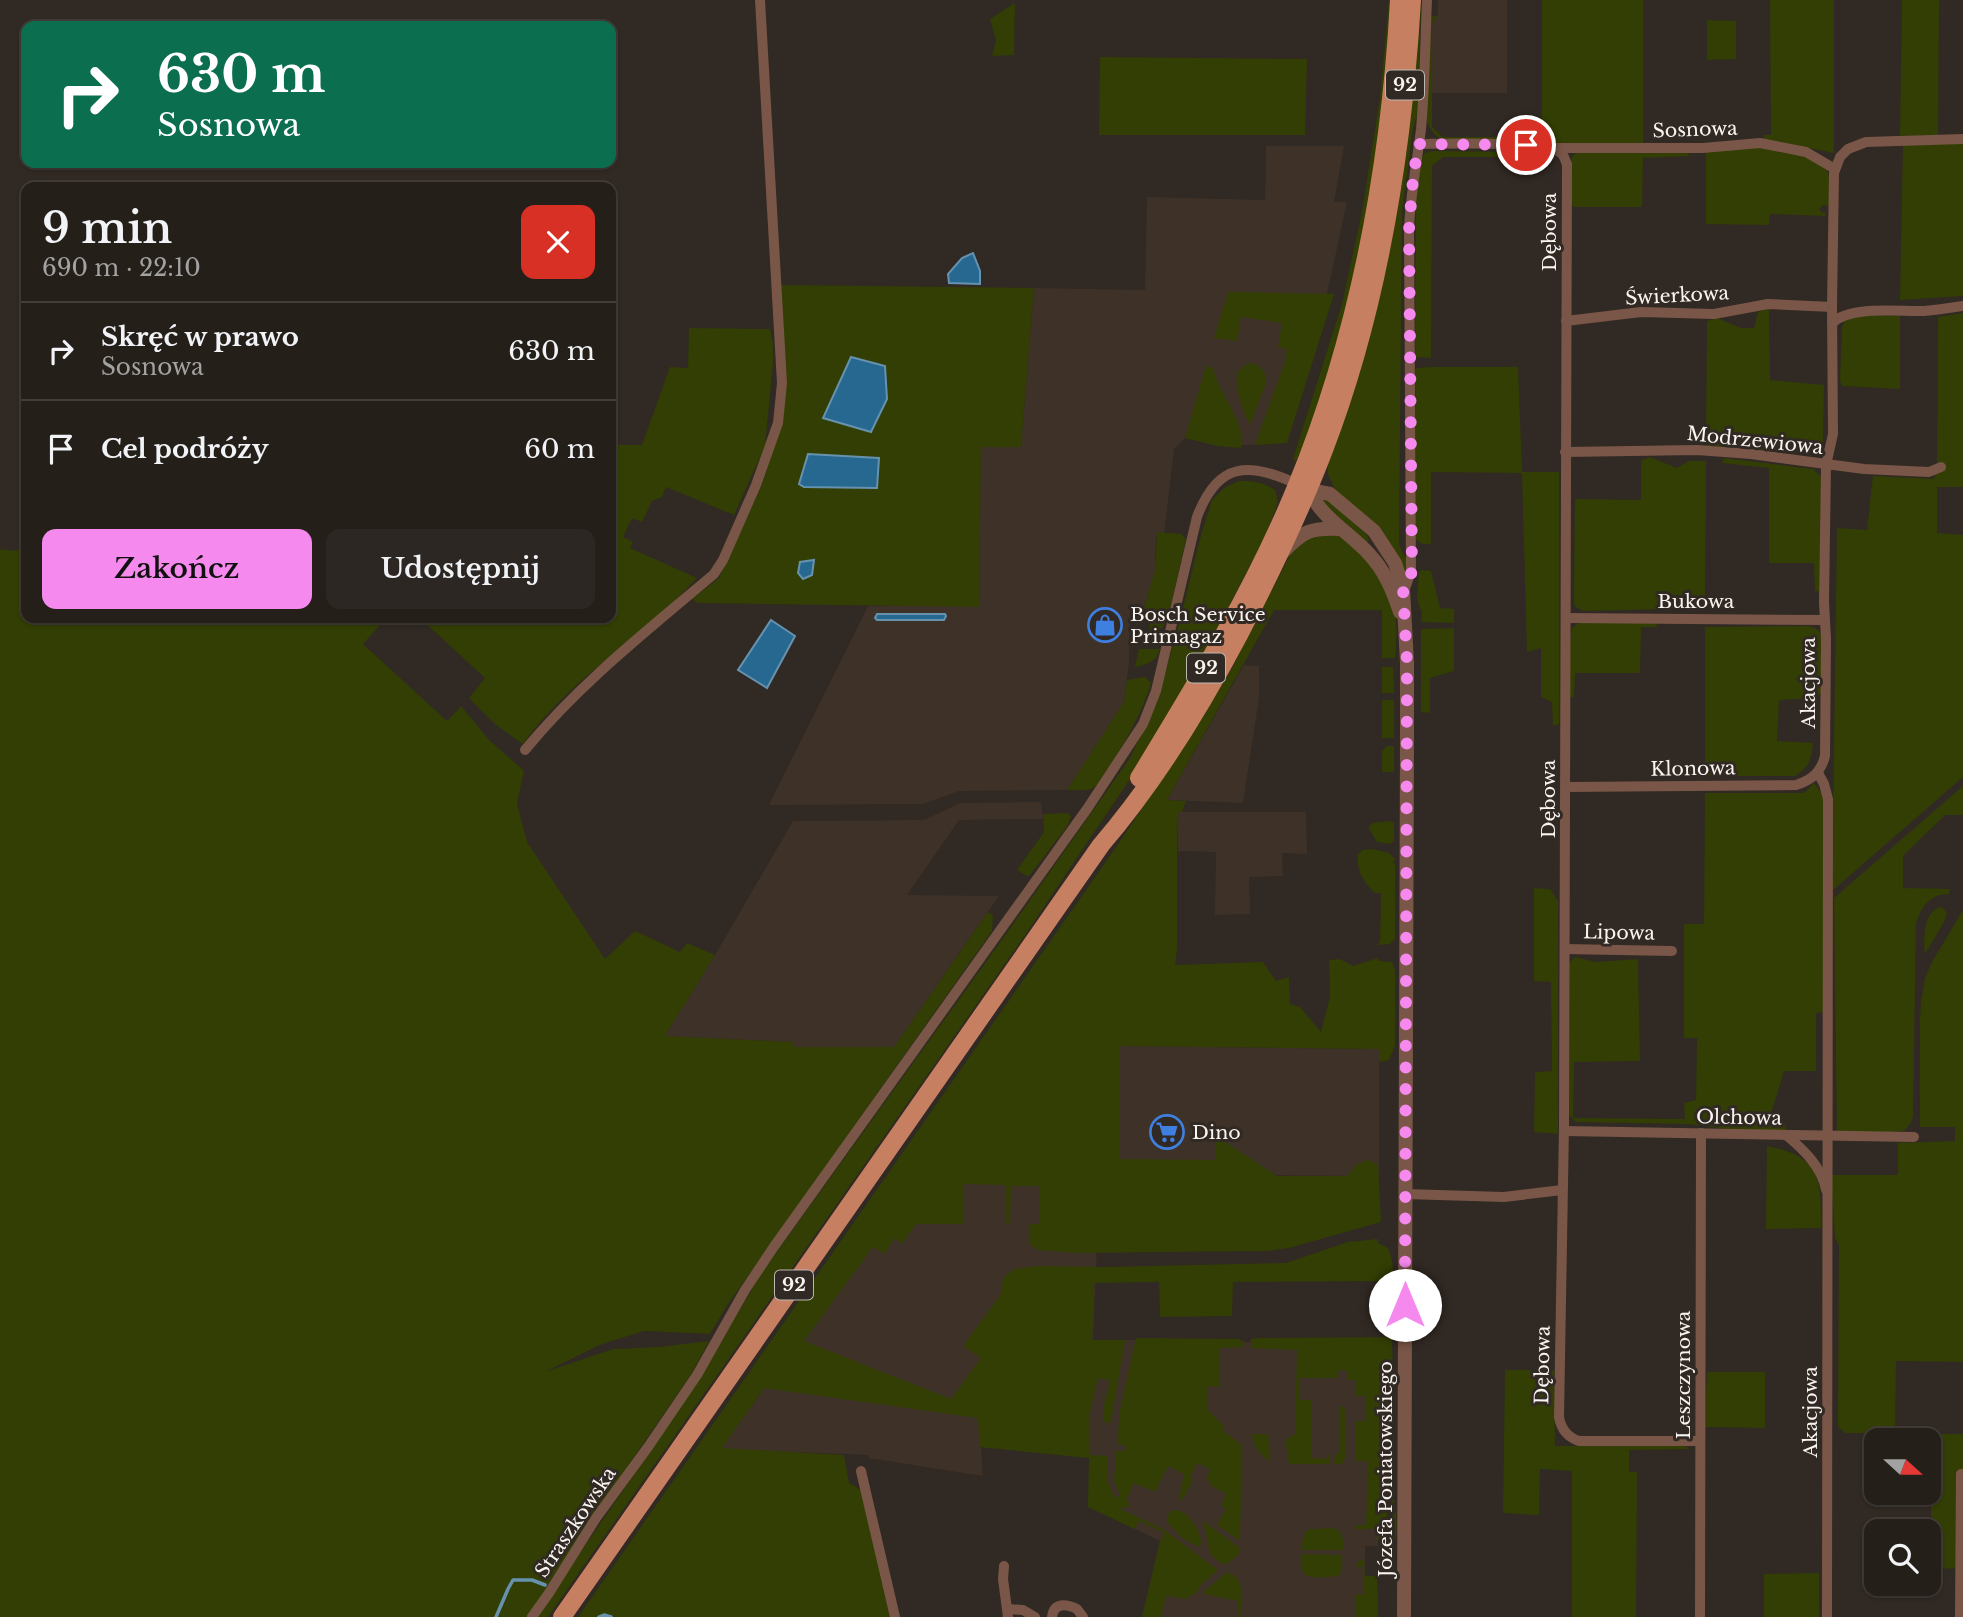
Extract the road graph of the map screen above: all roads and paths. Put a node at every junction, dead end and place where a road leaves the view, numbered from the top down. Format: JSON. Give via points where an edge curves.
{"nodes":[{"id":1,"x":760,"y":0,"type":"edge"},
{"id":2,"x":1399,"y":0,"type":"edge"},
{"id":3,"x":1412,"y":0,"type":"edge"},
{"id":4,"x":1427,"y":0,"type":"edge"},
{"id":5,"x":1963,"y":139,"type":"edge"},
{"id":6,"x":1418,"y":144,"type":"junction"},
{"id":7,"x":1551,"y":148,"type":"junction"},
{"id":8,"x":1835,"y":169,"type":"junction"},
{"id":9,"x":1963,"y":306,"type":"edge"},
{"id":10,"x":1832,"y":307,"type":"junction"},
{"id":11,"x":1566,"y":321,"type":"junction"},
{"id":12,"x":1832,"y":323,"type":"junction"},
{"id":13,"x":1565,"y":452,"type":"junction"},
{"id":14,"x":1320,"y":459,"type":"junction"},
{"id":15,"x":1826,"y":465,"type":"junction"},
{"id":16,"x":1941,"y":467,"type":"dead end"},
{"id":17,"x":1303,"y":487,"type":"junction"},
{"id":18,"x":1330,"y":494,"type":"junction"},
{"id":19,"x":1341,"y":529,"type":"junction"},
{"id":20,"x":1279,"y":556,"type":"junction"},
{"id":21,"x":1398,"y":590,"type":"junction"},
{"id":22,"x":1566,"y":618,"type":"junction"},
{"id":23,"x":1825,"y":620,"type":"junction"},
{"id":24,"x":525,"y":750,"type":"dead end"},
{"id":25,"x":1818,"y":773,"type":"junction"},
{"id":26,"x":1566,"y":787,"type":"junction"},
{"id":27,"x":1101,"y":845,"type":"junction"},
{"id":28,"x":1565,"y":948,"type":"junction"},
{"id":29,"x":1672,"y":950,"type":"dead end"},
{"id":30,"x":1564,"y":1131,"type":"junction"},
{"id":31,"x":1701,"y":1133,"type":"junction"},
{"id":32,"x":1786,"y":1135,"type":"junction"},
{"id":33,"x":1828,"y":1136,"type":"junction"},
{"id":34,"x":1914,"y":1137,"type":"dead end"},
{"id":35,"x":1562,"y":1190,"type":"junction"},
{"id":36,"x":1405,"y":1194,"type":"junction"},
{"id":37,"x":1828,"y":1207,"type":"junction"},
{"id":38,"x":1700,"y":1441,"type":"junction"},
{"id":39,"x":861,"y":1471,"type":"dead end"},
{"id":40,"x":1961,"y":1474,"type":"dead end"},
{"id":41,"x":1004,"y":1566,"type":"dead end"},
{"id":42,"x":1007,"y":1613,"type":"edge"},
{"id":43,"x":532,"y":1617,"type":"edge"},
{"id":44,"x":562,"y":1617,"type":"edge"},
{"id":45,"x":895,"y":1617,"type":"edge"},
{"id":46,"x":1035,"y":1617,"type":"edge"},
{"id":47,"x":1052,"y":1617,"type":"edge"},
{"id":48,"x":1083,"y":1617,"type":"edge"},
{"id":49,"x":1404,"y":1617,"type":"edge"},
{"id":50,"x":1700,"y":1617,"type":"edge"},
{"id":51,"x":1827,"y":1617,"type":"edge"},
{"id":52,"x":1960,"y":1617,"type":"edge"}],
"edges":[{"from":1,"to":24,"type":"street","via":[[782,383],[778,423],[756,485],[714,573],[589,680]]},
{"from":2,"to":17,"type":"main road","number":"92","via":[[1390,113],[1369,243]]},
{"from":3,"to":14,"type":"main road","number":"92","via":[[1405,92],[1384,236],[1357,348]]},
{"from":4,"to":6,"type":"street"},
{"from":5,"to":8,"type":"street","name":"Akacjowa","via":[[1866,142],[1848,149]]},
{"from":6,"to":7,"type":"street","name":"Sosnowa"},
{"from":6,"to":21,"type":"street","via":[[1409,230],[1412,571],[1408,583]]},
{"from":7,"to":8,"type":"street","name":"Sosnowa","via":[[1703,148],[1760,143],[1806,152]]},
{"from":7,"to":11,"type":"street","name":"Dębowa","via":[[1562,154],[1567,164]]},
{"from":8,"to":10,"type":"street","name":"Akacjowa"},
{"from":9,"to":12,"type":"street","via":[[1860,312]]},
{"from":10,"to":11,"type":"street","name":"Świerkowa","via":[[1768,304],[1714,314],[1641,312]]},
{"from":10,"to":12,"type":"street","name":"Akacjowa"},
{"from":11,"to":13,"type":"street","name":"Dębowa"},
{"from":12,"to":15,"type":"street","name":"Akacjowa","via":[[1833,434]]},
{"from":13,"to":15,"type":"street","name":"Modrzewiowa","via":[[1697,450]]},
{"from":13,"to":22,"type":"street","name":"Dębowa"},
{"from":14,"to":17,"type":"main road","number":"92"},
{"from":14,"to":18,"type":"street"},
{"from":15,"to":16,"type":"street","name":"Modrzewiowa","via":[[1929,472]]},
{"from":15,"to":23,"type":"street","name":"Akacjowa"},
{"from":17,"to":18,"type":"street"},
{"from":17,"to":19,"type":"street"},
{"from":17,"to":20,"type":"main road","number":"92"},
{"from":17,"to":27,"type":"main road","number":"92","via":[[1212,657]]},
{"from":17,"to":43,"type":"street","name":"Straszkowska","via":[[1270,473],[1242,469],[1221,479],[1206,495],[1156,691],[1143,724],[773,1248],[697,1375]]},
{"from":18,"to":21,"type":"street","via":[[1374,531],[1395,563]]},
{"from":19,"to":20,"type":"street","via":[[1306,532]]},
{"from":19,"to":21,"type":"street"},
{"from":20,"to":27,"type":"main road","number":"92","via":[[1192,717]]},
{"from":21,"to":36,"type":"street","name":"Józefa Poniatowskiego","via":[[1405,627],[1407,738]]},
{"from":22,"to":23,"type":"street","name":"Bukowa"},
{"from":22,"to":26,"type":"street","name":"Dębowa"},
{"from":23,"to":25,"type":"street","name":"Akacjowa","via":[[1825,756]]},
{"from":25,"to":26,"type":"street","name":"Klonowa","via":[[1796,785]]},
{"from":25,"to":33,"type":"street","name":"Akacjowa","via":[[1828,799]]},
{"from":26,"to":28,"type":"street","name":"Dębowa"},
{"from":27,"to":44,"type":"main road","number":"92"},
{"from":28,"to":29,"type":"street","name":"Lipowa"},
{"from":28,"to":30,"type":"street","name":"Dębowa"},
{"from":30,"to":31,"type":"street","name":"Olchowa"},
{"from":30,"to":35,"type":"street","name":"Dębowa"},
{"from":31,"to":32,"type":"street","name":"Olchowa"},
{"from":31,"to":38,"type":"street","name":"Leszczynowa"},
{"from":32,"to":33,"type":"street","name":"Olchowa"},
{"from":32,"to":37,"type":"street","name":"Akacjowa","via":[[1809,1156],[1825,1185]]},
{"from":33,"to":34,"type":"street","name":"Olchowa"},
{"from":33,"to":37,"type":"street","name":"Akacjowa"},
{"from":35,"to":36,"type":"street","via":[[1503,1197]]},
{"from":35,"to":38,"type":"street","name":"Dębowa","via":[[1560,1425],[1584,1442]]},
{"from":36,"to":49,"type":"street","name":"Józefa Poniatowskiego"},
{"from":37,"to":51,"type":"street","name":"Akacjowa"},
{"from":38,"to":50,"type":"street","name":"Leszczynowa"},
{"from":39,"to":45,"type":"street"},
{"from":40,"to":52,"type":"street"},
{"from":41,"to":42,"type":"street"},
{"from":42,"to":46,"type":"street","via":[[1023,1610]]},
{"from":47,"to":48,"type":"street","via":[[1056,1606],[1063,1605],[1077,1609]]}]}
